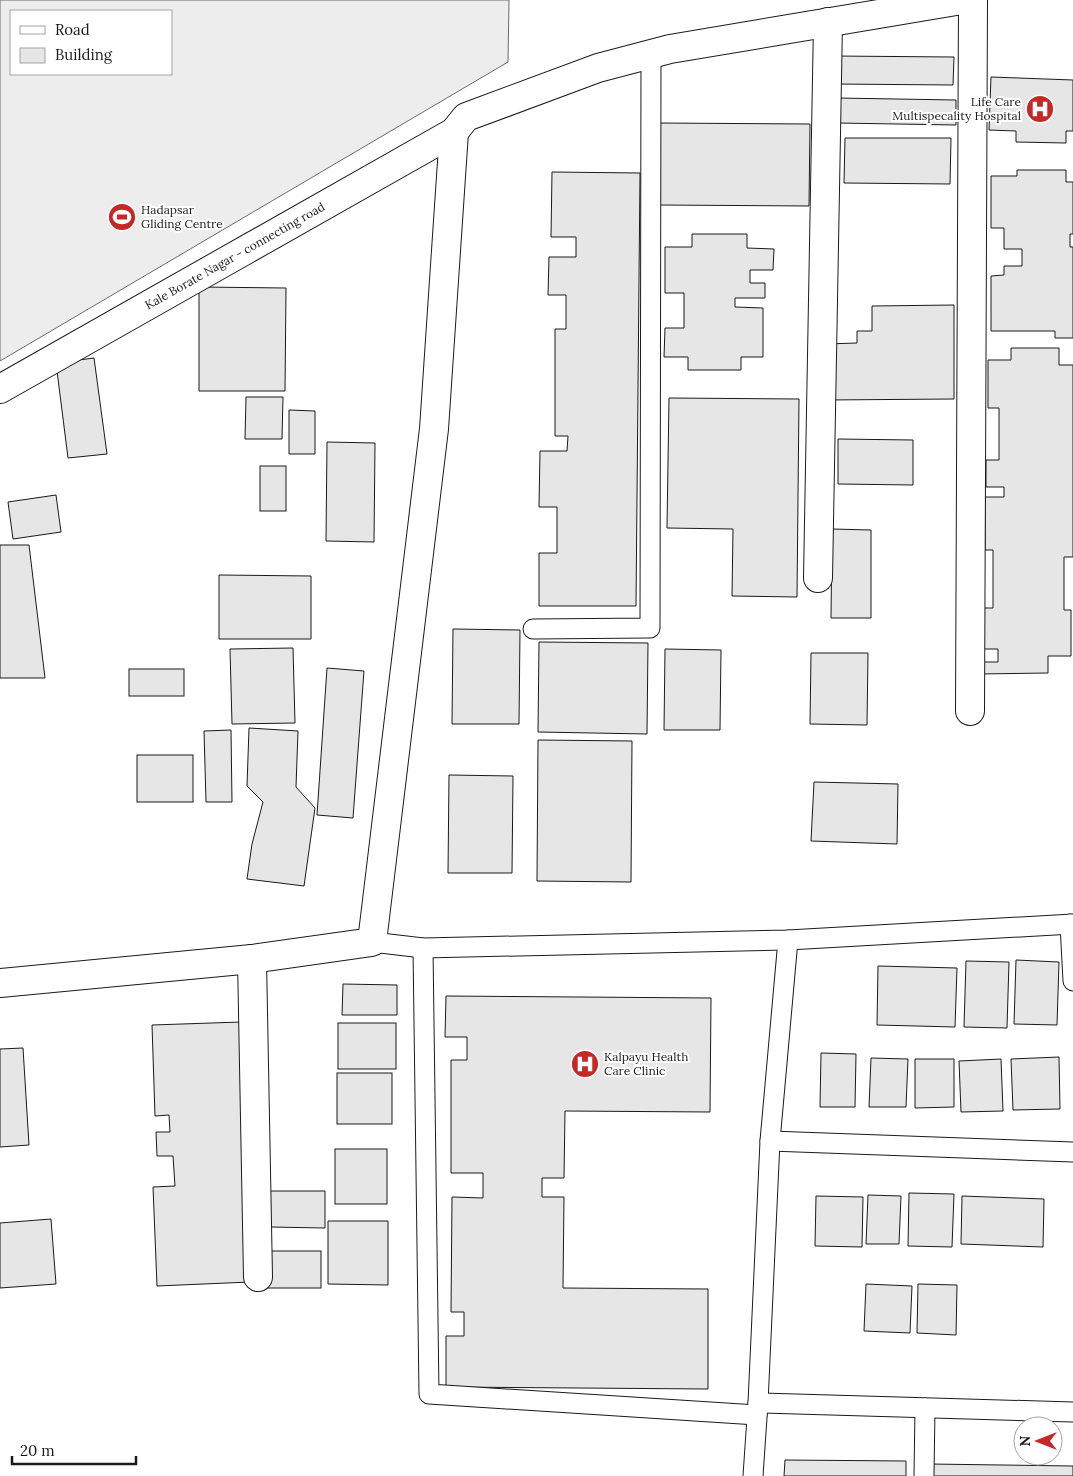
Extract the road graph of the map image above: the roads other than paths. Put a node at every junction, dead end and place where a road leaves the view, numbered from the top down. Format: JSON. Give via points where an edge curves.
{"nodes":[{"id":1,"x":962,"y":0,"type":"edge"},
{"id":2,"x":973,"y":0,"type":"edge"},
{"id":3,"x":828,"y":22,"type":"junction"},
{"id":4,"x":651,"y":54,"type":"junction"},
{"id":5,"x":460,"y":124,"type":"junction"},
{"id":6,"x":0,"y":389,"type":"edge"},
{"id":7,"x":818,"y":578,"type":"dead end"},
{"id":8,"x":532,"y":629,"type":"dead end"},
{"id":9,"x":970,"y":711,"type":"dead end"},
{"id":10,"x":1072,"y":924,"type":"edge"},
{"id":11,"x":788,"y":940,"type":"junction"},
{"id":12,"x":372,"y":942,"type":"junction"},
{"id":13,"x":423,"y":948,"type":"junction"},
{"id":14,"x":252,"y":959,"type":"junction"},
{"id":15,"x":1073,"y":981,"type":"edge"},
{"id":16,"x":0,"y":983,"type":"edge"},
{"id":17,"x":770,"y":1141,"type":"junction"},
{"id":18,"x":1073,"y":1152,"type":"edge"},
{"id":19,"x":258,"y":1277,"type":"dead end"},
{"id":20,"x":925,"y":1408,"type":"junction"},
{"id":21,"x":758,"y":1409,"type":"junction"},
{"id":22,"x":1073,"y":1412,"type":"edge"},
{"id":23,"x":753,"y":1476,"type":"edge"},
{"id":24,"x":924,"y":1476,"type":"edge"}],
"edges":[{"from":1,"to":3,"type":"street","name":"Kale Borate Nagar - connecting road"},
{"from":2,"to":9,"type":"street"},
{"from":3,"to":4,"type":"street","name":"Kale Borate Nagar - connecting road"},
{"from":3,"to":7,"type":"street"},
{"from":4,"to":5,"type":"street","name":"Kale Borate Nagar - connecting road","via":[[598,68]]},
{"from":4,"to":8,"type":"lane","via":[[650,628]]},
{"from":5,"to":6,"type":"street","name":"Kale Borate Nagar - connecting road"},
{"from":5,"to":12,"type":"street","via":[[434,429]]},
{"from":10,"to":11,"type":"lane"},
{"from":10,"to":15,"type":"lane"},
{"from":11,"to":13,"type":"lane"},
{"from":11,"to":17,"type":"lane"},
{"from":12,"to":13,"type":"lane"},
{"from":12,"to":14,"type":"street"},
{"from":13,"to":21,"type":"lane","via":[[429,1394]]},
{"from":14,"to":16,"type":"street"},
{"from":14,"to":19,"type":"street"},
{"from":17,"to":18,"type":"lane"},
{"from":17,"to":21,"type":"lane"},
{"from":20,"to":21,"type":"lane"},
{"from":20,"to":22,"type":"lane"},
{"from":20,"to":24,"type":"lane"},
{"from":21,"to":23,"type":"lane"}]}
